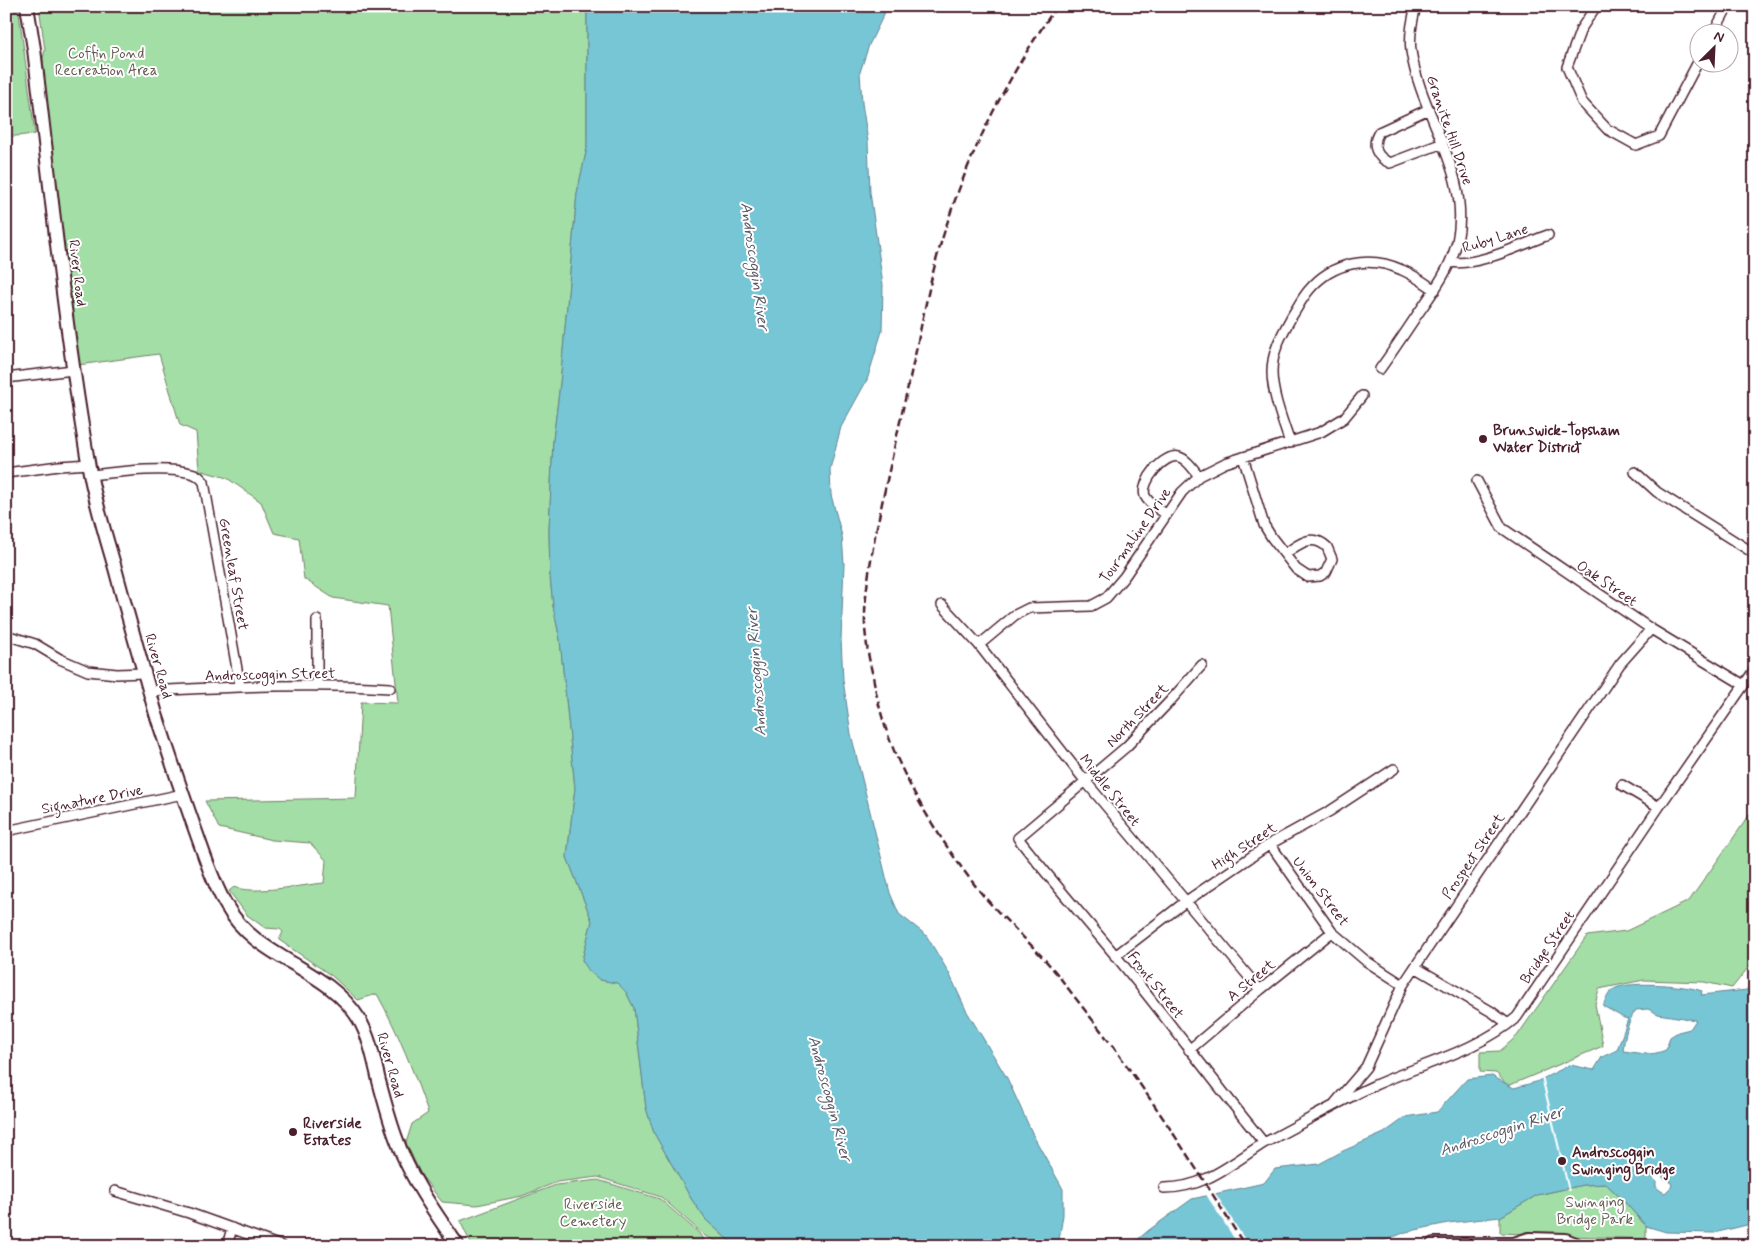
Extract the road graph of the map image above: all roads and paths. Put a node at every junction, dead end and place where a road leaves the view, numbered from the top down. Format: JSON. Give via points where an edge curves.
{"nodes":[{"id":1,"x":28,"y":6,"type":"edge"},
{"id":2,"x":1416,"y":6,"type":"edge"},
{"id":3,"x":1596,"y":6,"type":"edge"},
{"id":4,"x":1728,"y":6,"type":"edge"},
{"id":5,"x":1719,"y":22,"type":"edge"},
{"id":6,"x":1693,"y":72,"type":"edge"},
{"id":7,"x":1429,"y":109,"type":"junction"},
{"id":8,"x":1443,"y":144,"type":"junction"},
{"id":9,"x":1548,"y":235,"type":"dead end"},
{"id":10,"x":1450,"y":262,"type":"junction"},
{"id":11,"x":1435,"y":290,"type":"junction"},
{"id":12,"x":1380,"y":369,"type":"dead end"},
{"id":13,"x":73,"y":370,"type":"junction"},
{"id":14,"x":6,"y":378,"type":"edge"},
{"id":15,"x":1362,"y":396,"type":"dead end"},
{"id":16,"x":1290,"y":443,"type":"junction"},
{"id":17,"x":1243,"y":457,"type":"junction"},
{"id":18,"x":90,"y":469,"type":"junction"},
{"id":19,"x":1634,"y":472,"type":"dead end"},
{"id":20,"x":6,"y":474,"type":"edge"},
{"id":21,"x":1199,"y":476,"type":"junction"},
{"id":22,"x":1477,"y":481,"type":"dead end"},
{"id":23,"x":1166,"y":514,"type":"junction"},
{"id":24,"x":1285,"y":554,"type":"junction"},
{"id":25,"x":1755,"y":554,"type":"edge"},
{"id":26,"x":942,"y":605,"type":"dead end"},
{"id":27,"x":318,"y":620,"type":"dead end"},
{"id":28,"x":1651,"y":629,"type":"junction"},
{"id":29,"x":6,"y":635,"type":"edge"},
{"id":30,"x":979,"y":645,"type":"junction"},
{"id":31,"x":1202,"y":665,"type":"dead end"},
{"id":32,"x":1755,"y":669,"type":"edge"},
{"id":33,"x":144,"y":673,"type":"junction"},
{"id":34,"x":1744,"y":685,"type":"junction"},
{"id":35,"x":240,"y":686,"type":"junction"},
{"id":36,"x":318,"y":686,"type":"junction"},
{"id":37,"x":390,"y":688,"type":"dead end"},
{"id":38,"x":149,"y":691,"type":"junction"},
{"id":39,"x":1394,"y":769,"type":"dead end"},
{"id":40,"x":1086,"y":782,"type":"junction"},
{"id":41,"x":1622,"y":785,"type":"dead end"},
{"id":42,"x":183,"y":794,"type":"junction"},
{"id":43,"x":1659,"y":807,"type":"junction"},
{"id":44,"x":6,"y":831,"type":"edge"},
{"id":45,"x":1018,"y":838,"type":"joint"},
{"id":46,"x":1270,"y":844,"type":"junction"},
{"id":47,"x":1185,"y":902,"type":"junction"},
{"id":48,"x":1332,"y":932,"type":"junction"},
{"id":49,"x":1115,"y":956,"type":"junction"},
{"id":50,"x":1415,"y":966,"type":"junction"},
{"id":51,"x":1403,"y":985,"type":"junction"},
{"id":52,"x":1260,"y":990,"type":"junction"},
{"id":53,"x":1508,"y":1024,"type":"junction"},
{"id":54,"x":1189,"y":1050,"type":"junction"},
{"id":55,"x":1332,"y":1106,"type":"junction"},
{"id":56,"x":1264,"y":1143,"type":"junction"},
{"id":57,"x":1164,"y":1188,"type":"dead end"},
{"id":58,"x":115,"y":1191,"type":"dead end"},
{"id":59,"x":232,"y":1228,"type":"junction"},
{"id":60,"x":1473,"y":1245,"type":"edge"},
{"id":61,"x":227,"y":1246,"type":"edge"},
{"id":62,"x":281,"y":1246,"type":"edge"},
{"id":63,"x":458,"y":1246,"type":"edge"},
{"id":64,"x":1434,"y":1246,"type":"edge"},
{"id":65,"x":1514,"y":1246,"type":"edge"},
{"id":66,"x":1575,"y":1246,"type":"edge"}],
"edges":[{"from":1,"to":13,"type":"street","name":"River Road"},
{"from":2,"to":7,"type":"street","name":"Granite Hill Drive","via":[[1410,50]]},
{"from":3,"to":6,"type":"street","via":[[1581,29],[1567,67],[1582,102],[1607,129],[1636,145],[1659,136]]},
{"from":4,"to":5,"type":"street"},
{"from":7,"to":8,"type":"street","name":"Granite Hill Drive"},
{"from":7,"to":8,"type":"street","via":[[1379,132],[1374,144],[1377,154],[1390,163]]},
{"from":8,"to":10,"type":"street","name":"Granite Hill Drive","via":[[1458,190],[1460,212],[1457,241]]},
{"from":9,"to":10,"type":"street","name":"Ruby Lane","via":[[1474,262]]},
{"from":10,"to":11,"type":"street"},
{"from":11,"to":12,"type":"street"},
{"from":11,"to":16,"type":"street","via":[[1403,270],[1367,262],[1334,269],[1310,289],[1286,327],[1274,356],[1273,384]]},
{"from":13,"to":14,"type":"street"},
{"from":13,"to":18,"type":"street","name":"River Road"},
{"from":15,"to":16,"type":"street","name":"Tourmaline Drive","via":[[1344,418],[1321,432]]},
{"from":16,"to":17,"type":"street","name":"Tourmaline Drive"},
{"from":17,"to":21,"type":"street","name":"Tourmaline Drive"},
{"from":17,"to":24,"type":"street","via":[[1264,525]]},
{"from":18,"to":20,"type":"street"},
{"from":18,"to":33,"type":"street","name":"River Road"},
{"from":18,"to":35,"type":"street","name":"Greenleaf Street","via":[[192,473],[204,482]]},
{"from":19,"to":25,"type":"street","via":[[1657,492]]},
{"from":21,"to":23,"type":"street","name":"Tourmaline Drive"},
{"from":21,"to":23,"type":"street","via":[[1180,457],[1165,459],[1144,484],[1144,490],[1148,502]]},
{"from":22,"to":28,"type":"street","name":"Oak Street","via":[[1502,528]]},
{"from":23,"to":30,"type":"street","name":"Tourmaline Drive","via":[[1106,598],[1090,606],[1029,608],[1015,615]]},
{"from":24,"to":24,"type":"street","via":[[1296,569],[1308,577],[1326,572],[1332,559],[1327,547],[1316,540],[1303,541]]},
{"from":26,"to":30,"type":"street","name":"Middle Street"},
{"from":27,"to":36,"type":"street"},
{"from":28,"to":34,"type":"street","name":"Oak Street"},
{"from":28,"to":50,"type":"street","name":"Prospect Street","via":[[1620,664]]},
{"from":29,"to":33,"type":"street","via":[[35,644],[88,671]]},
{"from":30,"to":40,"type":"street","name":"Middle Street"},
{"from":31,"to":40,"type":"street","name":"North Street","via":[[1126,747]]},
{"from":32,"to":34,"type":"street","name":"Bridge Street"},
{"from":33,"to":38,"type":"street","name":"River Road"},
{"from":34,"to":43,"type":"street","name":"Bridge Street"},
{"from":35,"to":36,"type":"street","name":"Androscoggin Street"},
{"from":35,"to":38,"type":"street","name":"Androscoggin Street"},
{"from":36,"to":37,"type":"street","name":"Androscoggin Street"},
{"from":38,"to":42,"type":"street","name":"River Road"},
{"from":39,"to":46,"type":"street","name":"High Street","via":[[1330,811]]},
{"from":40,"to":45,"type":"street","name":"North Street"},
{"from":40,"to":47,"type":"street","name":"Middle Street"},
{"from":41,"to":43,"type":"street"},
{"from":42,"to":44,"type":"street","name":"Signature Drive"},
{"from":42,"to":63,"type":"street","name":"River Road","via":[[217,888],[238,923],[269,950],[303,968],[350,1005],[369,1040],[389,1118],[410,1174]]},
{"from":43,"to":53,"type":"street","name":"Bridge Street","via":[[1517,1017]]},
{"from":45,"to":49,"type":"street","name":"Front Street"},
{"from":46,"to":47,"type":"street","name":"High Street"},
{"from":46,"to":48,"type":"street","name":"Union Street"},
{"from":47,"to":49,"type":"street","name":"High Street"},
{"from":47,"to":52,"type":"street","name":"Middle Street"},
{"from":48,"to":51,"type":"street","name":"Union Street","via":[[1366,961]]},
{"from":48,"to":52,"type":"street","name":"A Street"},
{"from":49,"to":54,"type":"street","name":"Front Street"},
{"from":50,"to":51,"type":"street","name":"Prospect Street"},
{"from":50,"to":53,"type":"street"},
{"from":51,"to":55,"type":"street","name":"Prospect Street","via":[[1366,1067]]},
{"from":52,"to":54,"type":"street","name":"A Street"},
{"from":53,"to":55,"type":"street","name":"Bridge Street","via":[[1476,1044]]},
{"from":54,"to":56,"type":"street","name":"Front Street"},
{"from":55,"to":56,"type":"street","name":"Bridge Street"},
{"from":56,"to":57,"type":"street","via":[[1206,1180],[1179,1188]]},
{"from":58,"to":59,"type":"street"},
{"from":59,"to":61,"type":"street"},
{"from":59,"to":62,"type":"street"},
{"from":60,"to":64,"type":"highway"},
{"from":60,"to":65,"type":"highway"},
{"from":65,"to":66,"type":"highway","via":[[1529,1241],[1565,1242]]}]}
